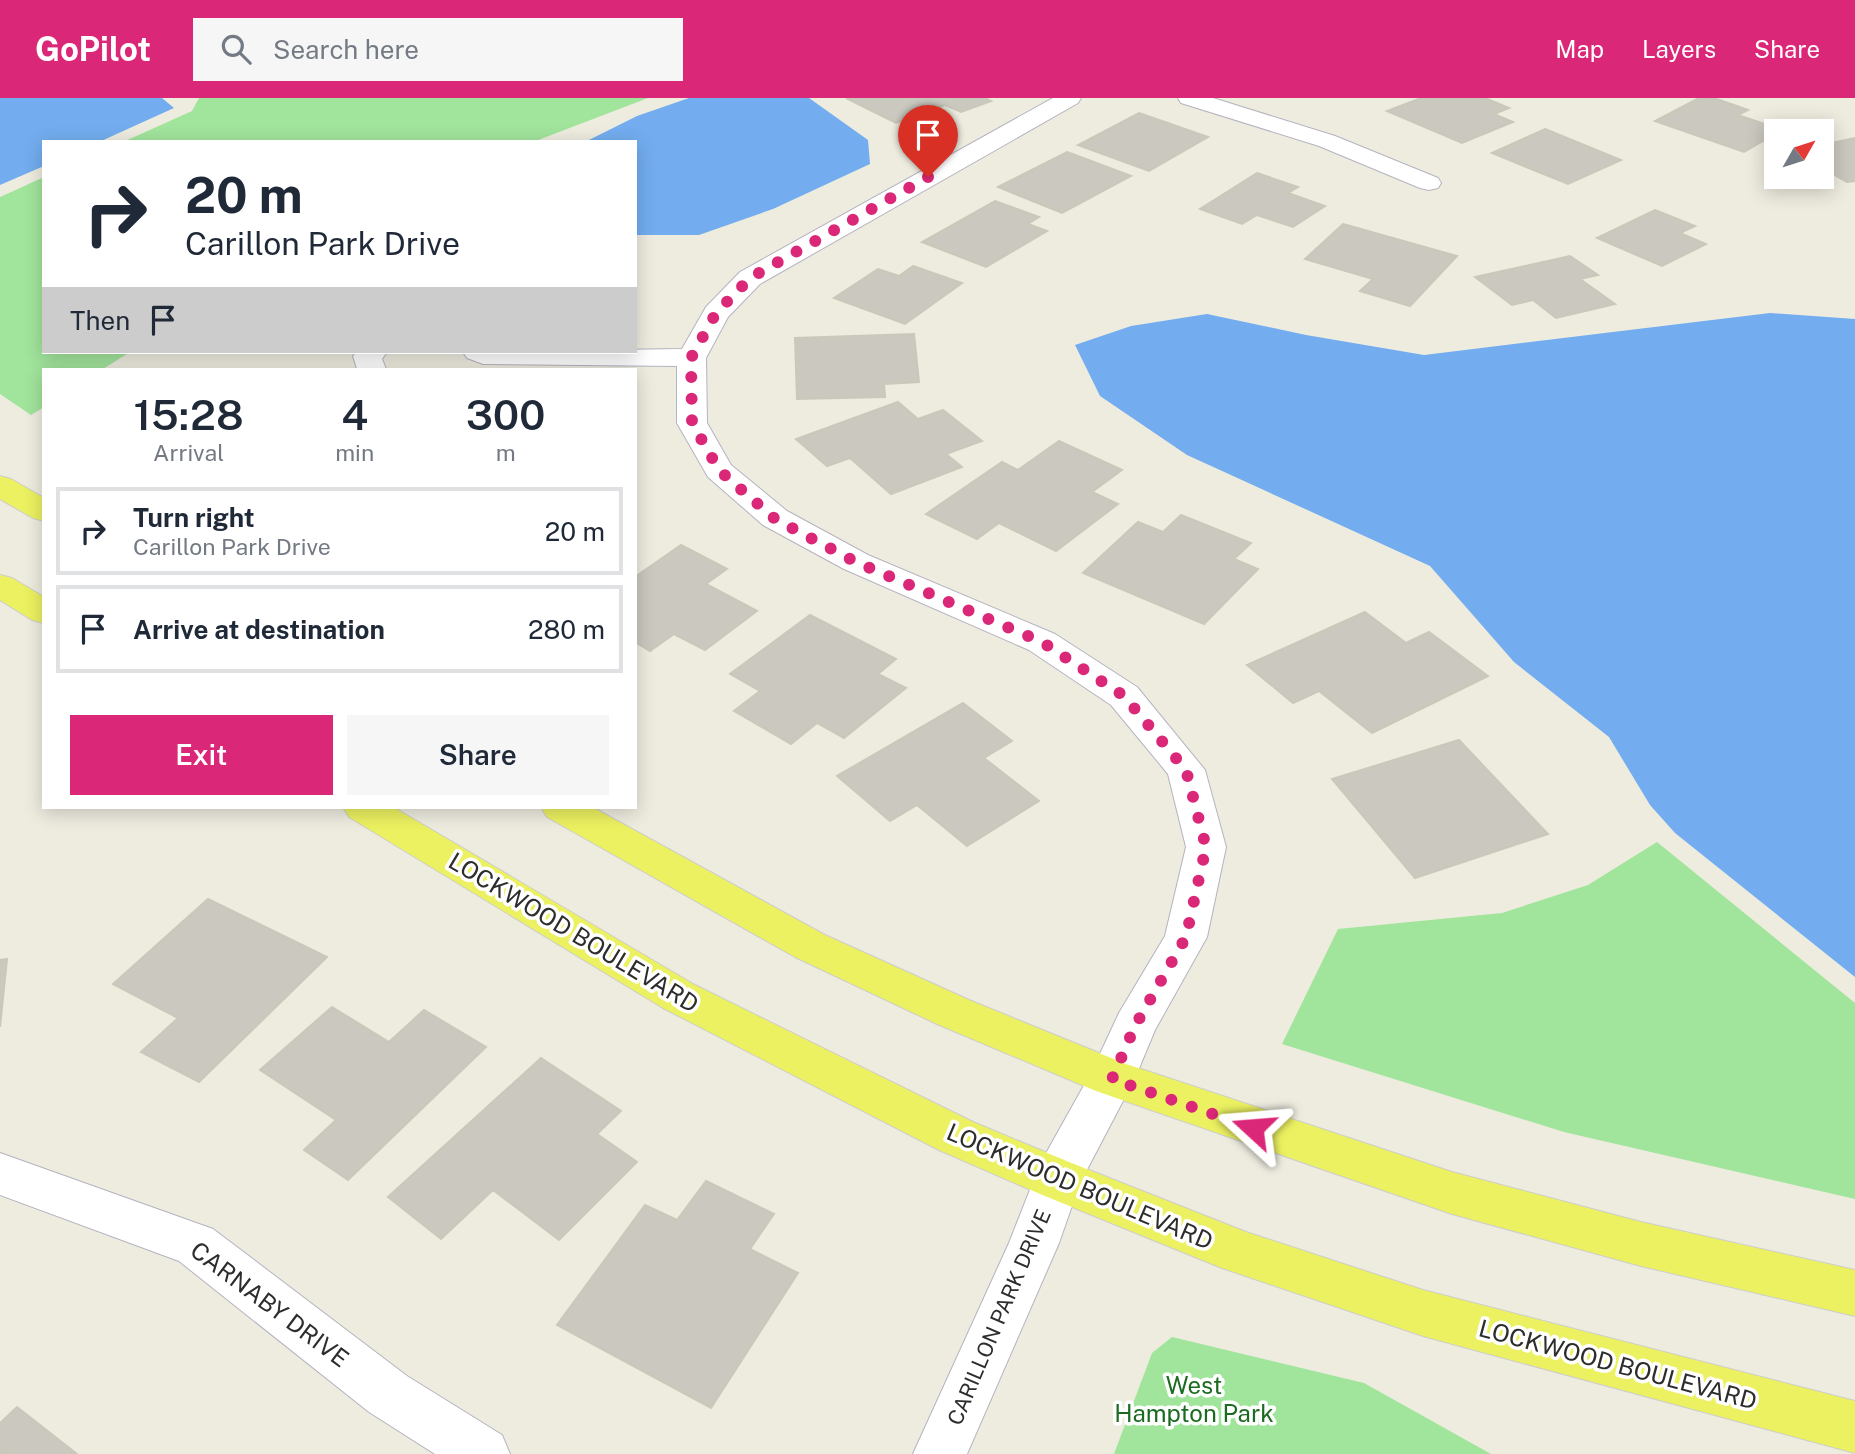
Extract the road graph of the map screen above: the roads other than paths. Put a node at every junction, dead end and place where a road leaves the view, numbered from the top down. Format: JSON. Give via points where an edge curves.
{"nodes":[{"id":1,"x":1070,"y":98,"type":"edge"},
{"id":2,"x":1189,"y":98,"type":"edge"},
{"id":3,"x":1429,"y":183,"type":"dead end"},
{"id":4,"x":691,"y":358,"type":"junction"},
{"id":5,"x":474,"y":359,"type":"edge"},
{"id":6,"x":0,"y":486,"type":"edge"},
{"id":7,"x":42,"y":510,"type":"edge"},
{"id":8,"x":0,"y":585,"type":"edge"},
{"id":9,"x":42,"y":611,"type":"edge"},
{"id":10,"x":366,"y":809,"type":"edge"},
{"id":11,"x":565,"y":809,"type":"edge"},
{"id":12,"x":1112,"y":1079,"type":"junction"},
{"id":13,"x":0,"y":1174,"type":"edge"},
{"id":14,"x":1057,"y":1179,"type":"junction"},
{"id":15,"x":1855,"y":1293,"type":"edge"},
{"id":16,"x":1855,"y":1427,"type":"edge"},
{"id":17,"x":484,"y":1454,"type":"edge"},
{"id":18,"x":940,"y":1454,"type":"edge"}],
"edges":[{"from":1,"to":4,"type":"street","name":"CARILLON PARK DRIVE","via":[[750,278],[716,313]]},
{"from":2,"to":3,"type":"street","via":[[1327,141]]},
{"from":4,"to":5,"type":"street"},
{"from":4,"to":12,"type":"street","name":"CARILLON PARK DRIVE","via":[[692,423],[719,470],[775,519],[856,562],[1042,642],[1124,696],[1186,770],[1206,847],[1186,937],[1135,1026]]},
{"from":6,"to":7,"type":"main road"},
{"from":8,"to":9,"type":"main road"},
{"from":10,"to":14,"type":"main road","name":"LOCKWOOD BOULEVARD","via":[[678,996],[956,1136]]},
{"from":11,"to":12,"type":"main road","via":[[810,946]]},
{"from":12,"to":14,"type":"street","name":"CARILLON PARK DRIVE"},
{"from":12,"to":15,"type":"main road","via":[[1452,1193],[1641,1244]]},
{"from":13,"to":17,"type":"street","name":"CARNABY DRIVE","via":[[196,1244],[388,1394]]},
{"from":14,"to":16,"type":"main road","name":"LOCKWOOD BOULEVARD","via":[[1240,1252],[1423,1313]]},
{"from":14,"to":18,"type":"street","name":"CARILLON PARK DRIVE","via":[[1034,1243]]}]}
